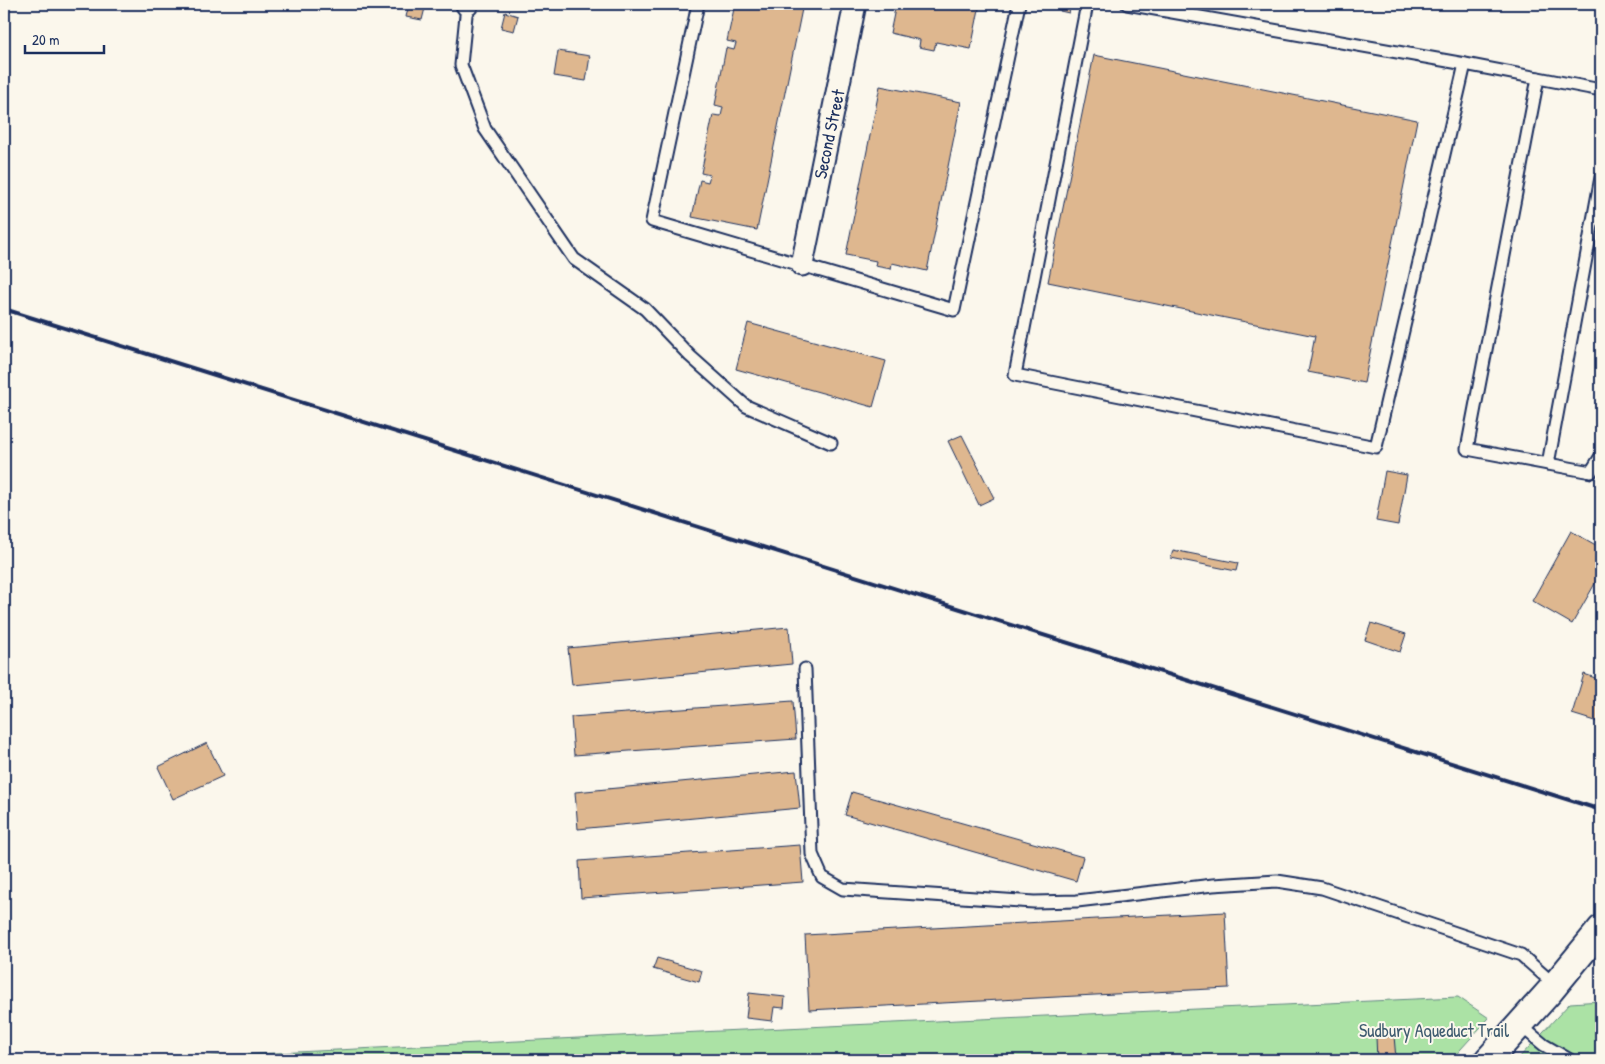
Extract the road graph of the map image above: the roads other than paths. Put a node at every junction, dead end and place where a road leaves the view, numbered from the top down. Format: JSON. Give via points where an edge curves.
{"nodes":[{"id":1,"x":467,"y":4,"type":"edge"},
{"id":2,"x":698,"y":4,"type":"edge"},
{"id":3,"x":855,"y":4,"type":"edge"},
{"id":4,"x":1019,"y":4,"type":"edge"},
{"id":5,"x":1087,"y":4,"type":"edge"},
{"id":6,"x":1127,"y":4,"type":"edge"},
{"id":7,"x":1466,"y":64,"type":"junction"},
{"id":8,"x":1538,"y":78,"type":"junction"},
{"id":9,"x":1601,"y":90,"type":"edge"},
{"id":10,"x":1601,"y":177,"type":"edge"},
{"id":11,"x":802,"y":265,"type":"junction"},
{"id":12,"x":831,"y":443,"type":"dead end"},
{"id":13,"x":1601,"y":456,"type":"edge"},
{"id":14,"x":1548,"y":464,"type":"junction"},
{"id":15,"x":805,"y":669,"type":"dead end"},
{"id":16,"x":1601,"y":929,"type":"edge"},
{"id":17,"x":1555,"y":985,"type":"junction"},
{"id":18,"x":1520,"y":1025,"type":"junction"},
{"id":19,"x":1488,"y":1060,"type":"edge"},
{"id":20,"x":1570,"y":1060,"type":"edge"}],
"edges":[{"from":1,"to":12,"type":"lane","via":[[461,65],[485,129],[574,259],[646,309],[690,356],[746,406]]},
{"from":2,"to":11,"type":"lane","via":[[652,221]]},
{"from":3,"to":11,"type":"street","name":"Second Street"},
{"from":4,"to":11,"type":"lane","via":[[954,310]]},
{"from":5,"to":7,"type":"lane","via":[[1015,375],[1376,447]]},
{"from":6,"to":7,"type":"lane"},
{"from":7,"to":8,"type":"lane"},
{"from":8,"to":9,"type":"lane"},
{"from":8,"to":14,"type":"lane","via":[[1467,449]]},
{"from":10,"to":14,"type":"lane"},
{"from":13,"to":14,"type":"lane","via":[[1591,472]]},
{"from":15,"to":17,"type":"lane","via":[[812,854],[822,877],[843,889],[1034,902],[1076,901],[1277,881],[1322,888],[1521,955]]},
{"from":16,"to":17,"type":"street"},
{"from":17,"to":18,"type":"street"},
{"from":18,"to":19,"type":"street"},
{"from":18,"to":20,"type":"lane"}]}
